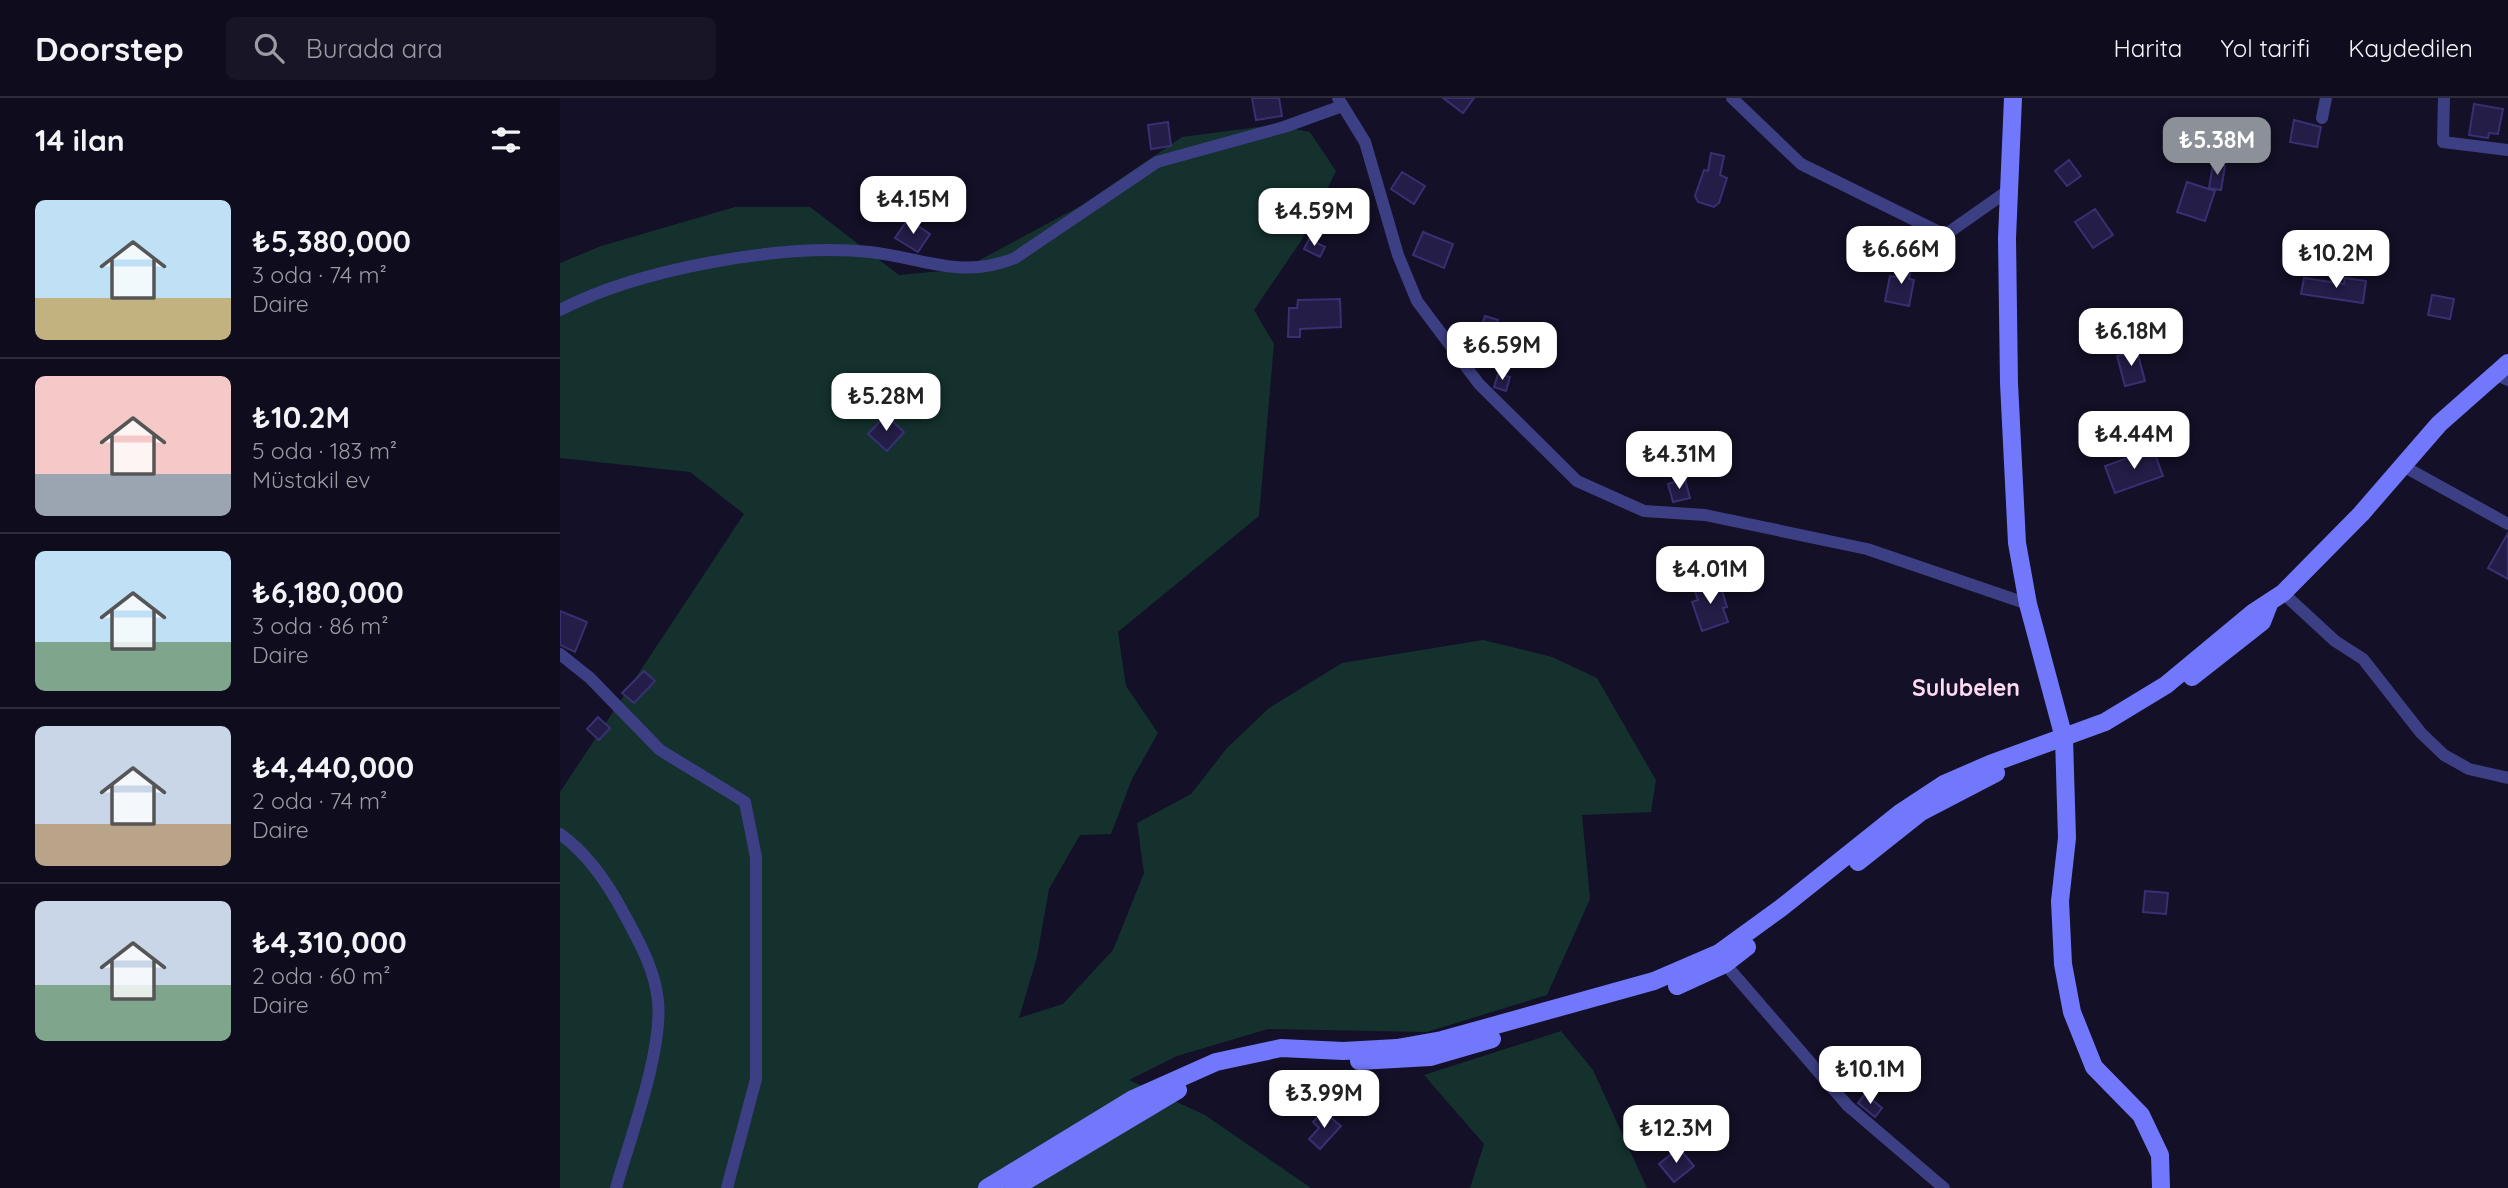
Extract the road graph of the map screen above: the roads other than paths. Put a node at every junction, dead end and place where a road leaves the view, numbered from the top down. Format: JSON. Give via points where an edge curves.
{"nodes":[{"id":1,"x":1732,"y":98,"type":"edge"},
{"id":2,"x":2013,"y":98,"type":"edge"},
{"id":3,"x":2326,"y":98,"type":"edge"},
{"id":4,"x":2444,"y":98,"type":"edge"},
{"id":5,"x":1340,"y":102,"type":"edge"},
{"id":6,"x":2322,"y":118,"type":"dead end"},
{"id":7,"x":2508,"y":150,"type":"edge"},
{"id":8,"x":2009,"y":190,"type":"junction"},
{"id":9,"x":560,"y":310,"type":"edge"},
{"id":10,"x":2504,"y":372,"type":"edge"},
{"id":11,"x":2403,"y":466,"type":"junction"},
{"id":12,"x":2508,"y":524,"type":"edge"},
{"id":13,"x":2276,"y":598,"type":"junction"},
{"id":14,"x":2028,"y":604,"type":"junction"},
{"id":15,"x":560,"y":654,"type":"edge"},
{"id":16,"x":2064,"y":743,"type":"junction"},
{"id":17,"x":2508,"y":778,"type":"edge"},
{"id":18,"x":560,"y":834,"type":"edge"},
{"id":19,"x":1725,"y":964,"type":"junction"},
{"id":20,"x":1566,"y":1012,"type":"junction"},
{"id":21,"x":616,"y":1188,"type":"edge"},
{"id":22,"x":727,"y":1188,"type":"edge"},
{"id":23,"x":987,"y":1188,"type":"edge"},
{"id":24,"x":1014,"y":1188,"type":"edge"},
{"id":25,"x":1944,"y":1188,"type":"edge"},
{"id":26,"x":2161,"y":1188,"type":"edge"}],
"edges":[{"from":1,"to":8,"type":"street","via":[[1801,164],[1945,235]]},
{"from":2,"to":8,"type":"main road"},
{"from":3,"to":6,"type":"street"},
{"from":4,"to":7,"type":"street","via":[[2443,142]]},
{"from":5,"to":9,"type":"street","via":[[1284,127],[1157,162],[1016,258],[993,267],[945,268],[871,252],[800,251],[683,268],[614,285]]},
{"from":5,"to":14,"type":"street","via":[[1365,142],[1398,255],[1417,301],[1479,384],[1577,481],[1644,511],[1705,515],[1867,549]]},
{"from":8,"to":14,"type":"main road","via":[[2009,383],[2018,543]]},
{"from":10,"to":11,"type":"main road","via":[[2439,424]]},
{"from":11,"to":12,"type":"street"},
{"from":11,"to":13,"type":"main road"},
{"from":13,"to":16,"type":"main road","via":[[2166,685]]},
{"from":13,"to":17,"type":"street","via":[[2363,659],[2444,755],[2469,769]]},
{"from":14,"to":16,"type":"main road"},
{"from":15,"to":22,"type":"street","via":[[660,750],[745,802],[755,857],[756,1079]]},
{"from":16,"to":19,"type":"main road","via":[[1921,812]]},
{"from":16,"to":20,"type":"main road","via":[[1990,764],[1944,785],[1900,813],[1719,953]]},
{"from":16,"to":26,"type":"main road","via":[[2067,838],[2060,901],[2063,964],[2072,1012],[2094,1067],[2141,1115],[2160,1155]]},
{"from":18,"to":21,"type":"street","via":[[580,849],[614,895],[646,955],[658,1000],[658,1036]]},
{"from":19,"to":20,"type":"main road","via":[[1667,989]]},
{"from":19,"to":25,"type":"street","via":[[1848,1106]]},
{"from":20,"to":23,"type":"main road","via":[[1398,1048],[1281,1048],[1216,1062],[1133,1099]]},
{"from":20,"to":24,"type":"main road","via":[[1430,1057],[1283,1060],[1211,1074],[1133,1115]]}]}
